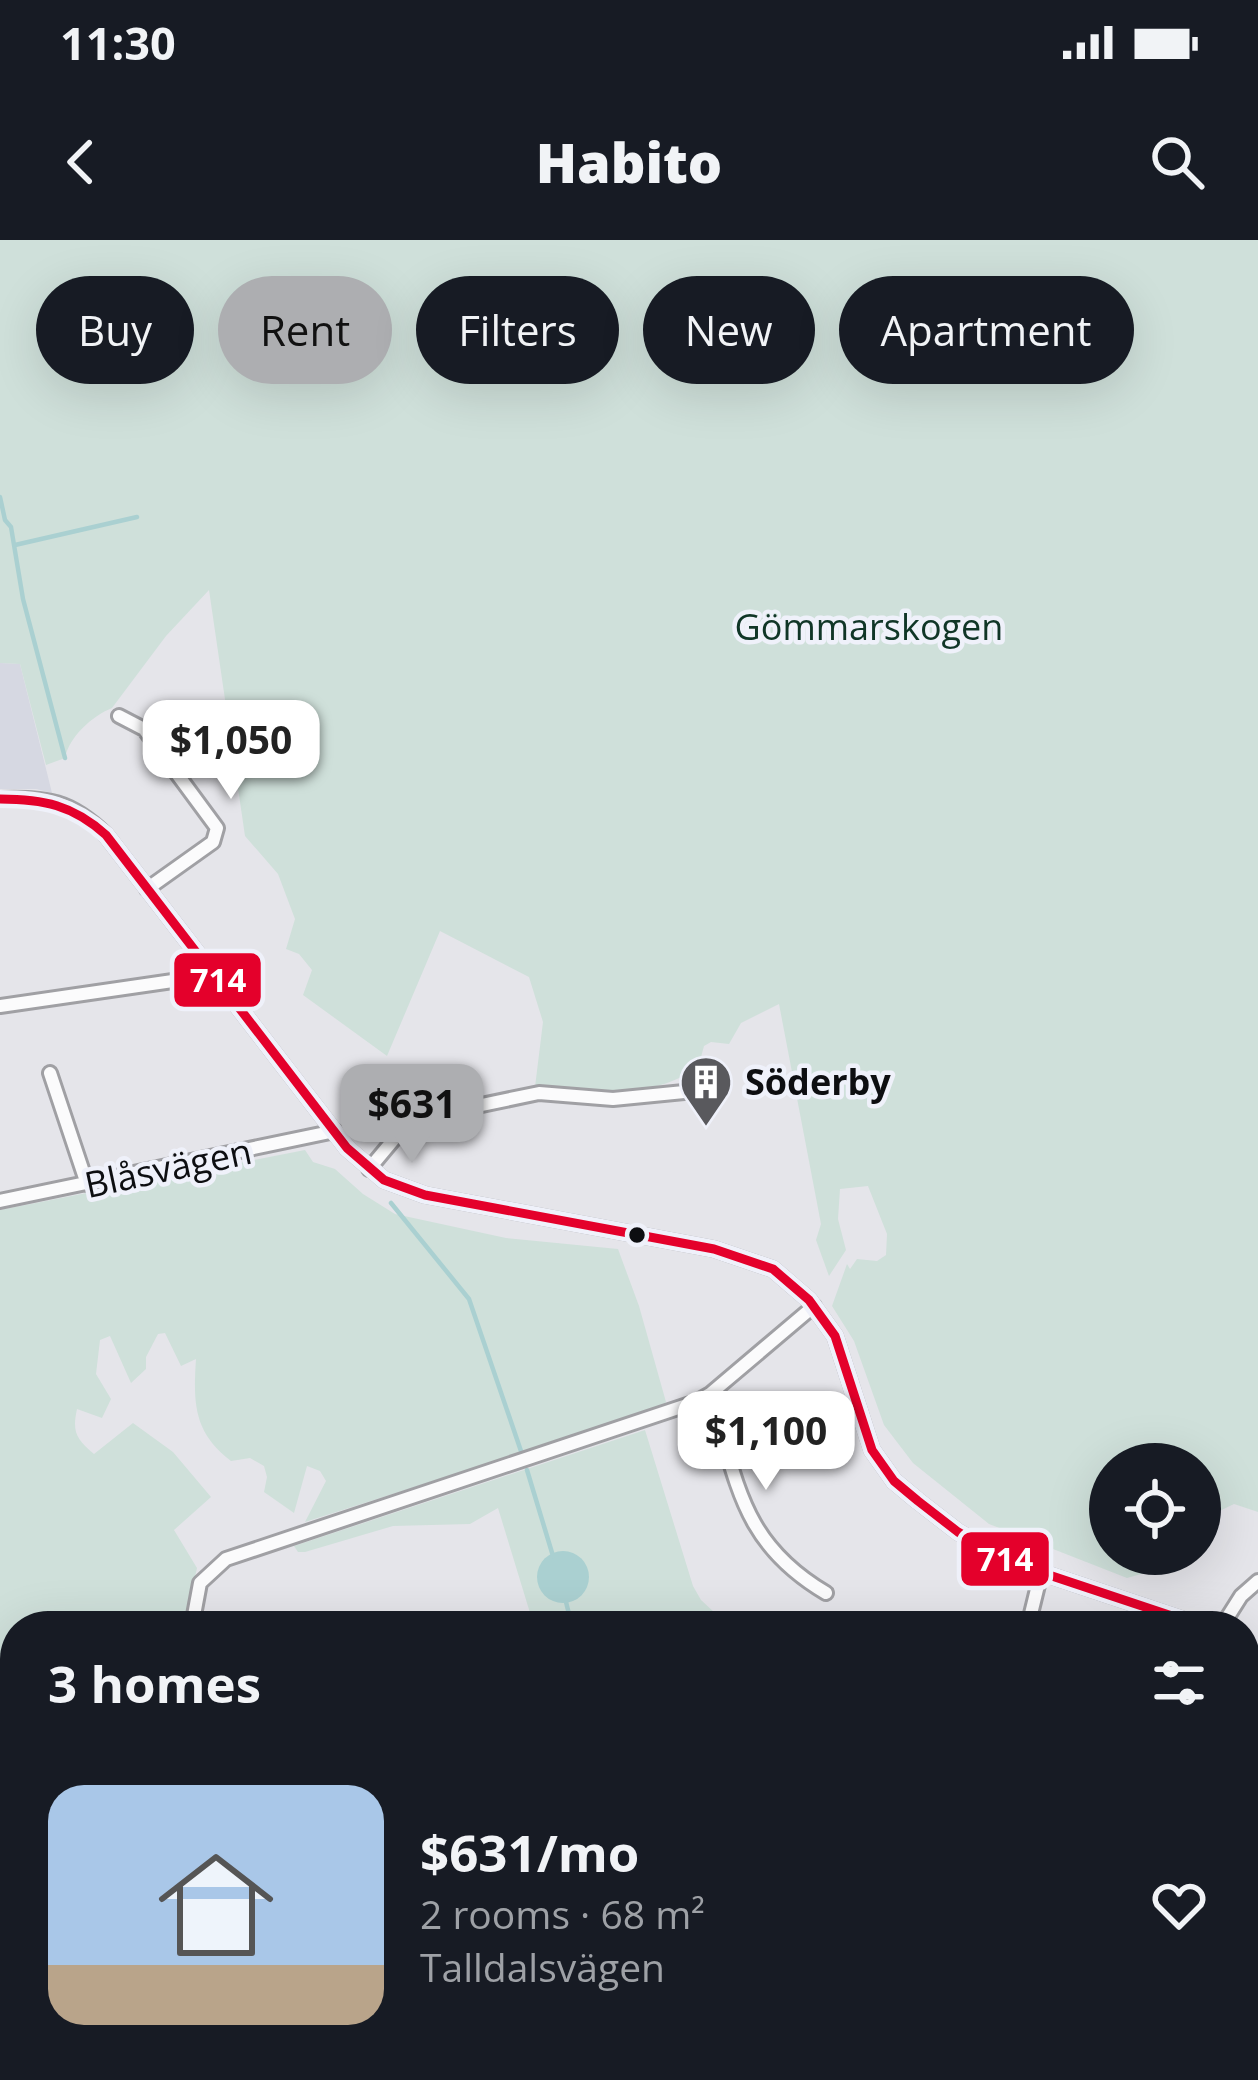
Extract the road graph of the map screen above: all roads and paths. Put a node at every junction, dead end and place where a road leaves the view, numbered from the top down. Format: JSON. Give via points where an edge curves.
{"nodes":[{"id":1,"x":119,"y":716,"type":"dead end"},
{"id":2,"x":0,"y":799,"type":"edge"},
{"id":3,"x":148,"y":889,"type":"junction"},
{"id":4,"x":214,"y":975,"type":"junction"},
{"id":5,"x":0,"y":1006,"type":"edge"},
{"id":6,"x":50,"y":1073,"type":"dead end"},
{"id":7,"x":684,"y":1092,"type":"dead end"},
{"id":8,"x":335,"y":1131,"type":"junction"},
{"id":9,"x":369,"y":1169,"type":"junction"},
{"id":10,"x":87,"y":1184,"type":"junction"},
{"id":11,"x":0,"y":1202,"type":"edge"},
{"id":12,"x":814,"y":1306,"type":"junction"},
{"id":13,"x":710,"y":1394,"type":"junction"},
{"id":14,"x":1042,"y":1573,"type":"junction"},
{"id":15,"x":1258,"y":1581,"type":"edge"},
{"id":16,"x":826,"y":1593,"type":"dead end"},
{"id":17,"x":195,"y":1611,"type":"edge"},
{"id":18,"x":1032,"y":1611,"type":"edge"},
{"id":19,"x":1157,"y":1611,"type":"edge"},
{"id":20,"x":1232,"y":1611,"type":"edge"}],
"edges":[{"from":1,"to":3,"type":"street","via":[[144,729],[217,828],[213,842]]},
{"from":2,"to":3,"type":"street","via":[[36,798],[82,812]]},
{"from":3,"to":4,"type":"street"},
{"from":4,"to":5,"type":"street"},
{"from":4,"to":8,"type":"street"},
{"from":6,"to":10,"type":"street"},
{"from":7,"to":9,"type":"street","via":[[613,1099],[539,1093],[410,1120]]},
{"from":8,"to":9,"type":"street"},
{"from":8,"to":10,"type":"street","name":"Blåsvägen"},
{"from":9,"to":12,"type":"street","via":[[441,1199],[741,1256],[772,1269]]},
{"from":10,"to":11,"type":"street","name":"Blåsvägen"},
{"from":12,"to":13,"type":"street"},
{"from":12,"to":14,"type":"street","via":[[840,1347],[867,1439],[886,1471],[958,1532]]},
{"from":13,"to":16,"type":"street","via":[[759,1537],[790,1571]]},
{"from":13,"to":17,"type":"street","via":[[226,1559],[200,1583]]},
{"from":14,"to":18,"type":"street"},
{"from":14,"to":19,"type":"street"},
{"from":15,"to":20,"type":"street"}]}
